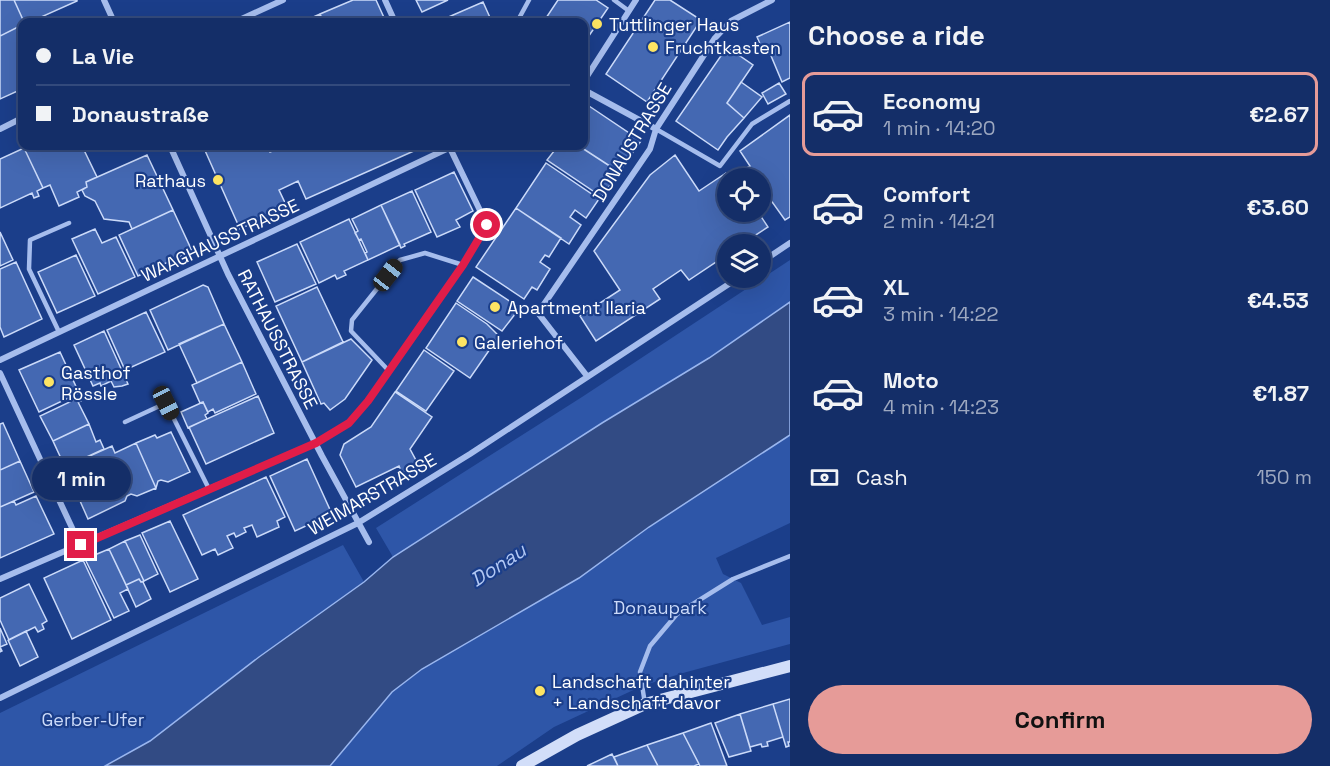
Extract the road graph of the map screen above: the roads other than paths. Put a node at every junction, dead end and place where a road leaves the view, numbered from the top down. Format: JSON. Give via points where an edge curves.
{"nodes":[{"id":1,"x":104,"y":0,"type":"edge"},
{"id":2,"x":283,"y":0,"type":"edge"},
{"id":3,"x":385,"y":0,"type":"edge"},
{"id":4,"x":529,"y":0,"type":"edge"},
{"id":5,"x":614,"y":0,"type":"edge"},
{"id":6,"x":636,"y":0,"type":"edge"},
{"id":7,"x":772,"y":0,"type":"edge"},
{"id":8,"x":630,"y":10,"type":"junction"},
{"id":9,"x":112,"y":18,"type":"edge"},
{"id":10,"x":244,"y":18,"type":"edge"},
{"id":11,"x":392,"y":18,"type":"edge"},
{"id":12,"x":519,"y":18,"type":"edge"},
{"id":13,"x":588,"y":75,"type":"edge"},
{"id":14,"x":588,"y":92,"type":"edge"},
{"id":15,"x":790,"y":101,"type":"edge"},
{"id":16,"x":18,"y":120,"type":"edge"},
{"id":17,"x":0,"y":129,"type":"edge"},
{"id":18,"x":656,"y":129,"type":"junction"},
{"id":19,"x":172,"y":150,"type":"edge"},
{"id":20,"x":443,"y":150,"type":"edge"},
{"id":21,"x":453,"y":150,"type":"edge"},
{"id":22,"x":69,"y":223,"type":"dead end"},
{"id":23,"x":790,"y":243,"type":"edge"},
{"id":24,"x":771,"y":255,"type":"edge"},
{"id":25,"x":219,"y":257,"type":"junction"},
{"id":26,"x":463,"y":265,"type":"junction"},
{"id":27,"x":723,"y":288,"type":"edge"},
{"id":28,"x":59,"y":332,"type":"junction"},
{"id":29,"x":0,"y":360,"type":"edge"},
{"id":30,"x":389,"y":371,"type":"junction"},
{"id":31,"x":0,"y":373,"type":"edge"},
{"id":32,"x":587,"y":376,"type":"junction"},
{"id":33,"x":125,"y":422,"type":"dead end"},
{"id":34,"x":316,"y":443,"type":"junction"},
{"id":35,"x":209,"y":489,"type":"junction"},
{"id":36,"x":358,"y":523,"type":"junction"},
{"id":37,"x":369,"y":542,"type":"dead end"},
{"id":38,"x":81,"y":545,"type":"junction"},
{"id":39,"x":790,"y":555,"type":"edge"},
{"id":40,"x":0,"y":579,"type":"edge"},
{"id":41,"x":790,"y":666,"type":"edge"},
{"id":42,"x":0,"y":699,"type":"edge"},
{"id":43,"x":645,"y":704,"type":"junction"},
{"id":44,"x":522,"y":766,"type":"edge"}],
"edges":[{"from":1,"to":9,"type":"street"},
{"from":2,"to":10,"type":"street"},
{"from":3,"to":11,"type":"street"},
{"from":4,"to":12,"type":"lane"},
{"from":5,"to":8,"type":"lane"},
{"from":6,"to":8,"type":"street"},
{"from":7,"to":18,"type":"street","name":"DONAUSTRASSE","via":[[731,21],[715,38]]},
{"from":8,"to":13,"type":"street"},
{"from":14,"to":18,"type":"street"},
{"from":15,"to":18,"type":"lane","via":[[752,124],[720,166]]},
{"from":16,"to":17,"type":"street"},
{"from":18,"to":32,"type":"street","name":"DONAUSTRASSE","via":[[650,148],[538,313]]},
{"from":19,"to":25,"type":"street","name":"RATHAUSSTRASSE"},
{"from":20,"to":25,"type":"street","name":"WAAGHAUSSTRASSE"},
{"from":21,"to":26,"type":"street","via":[[487,225]]},
{"from":22,"to":28,"type":"lane","via":[[30,240],[29,269]]},
{"from":23,"to":24,"type":"street"},
{"from":25,"to":28,"type":"street","name":"WAAGHAUSSTRASSE"},
{"from":25,"to":34,"type":"street","name":"RATHAUSSTRASSE"},
{"from":26,"to":30,"type":"street"},
{"from":26,"to":30,"type":"lane","via":[[425,253],[400,260],[352,320],[351,331]]},
{"from":27,"to":32,"type":"street","name":"WEIMARSTRASSE"},
{"from":28,"to":29,"type":"street","name":"WAAGHAUSSTRASSE"},
{"from":30,"to":34,"type":"street","via":[[349,423]]},
{"from":31,"to":38,"type":"street"},
{"from":32,"to":36,"type":"street","name":"WEIMARSTRASSE"},
{"from":33,"to":35,"type":"lane","via":[[166,403]]},
{"from":34,"to":35,"type":"street"},
{"from":34,"to":36,"type":"street","name":"RATHAUSSTRASSE"},
{"from":35,"to":38,"type":"street"},
{"from":36,"to":37,"type":"street","name":"RATHAUSSTRASSE"},
{"from":36,"to":42,"type":"street","name":"WEIMARSTRASSE"},
{"from":38,"to":40,"type":"street"},
{"from":39,"to":43,"type":"lane","via":[[733,579],[677,614],[650,646],[640,672]]},
{"from":41,"to":43,"type":"main road"},
{"from":43,"to":44,"type":"main road"}]}
